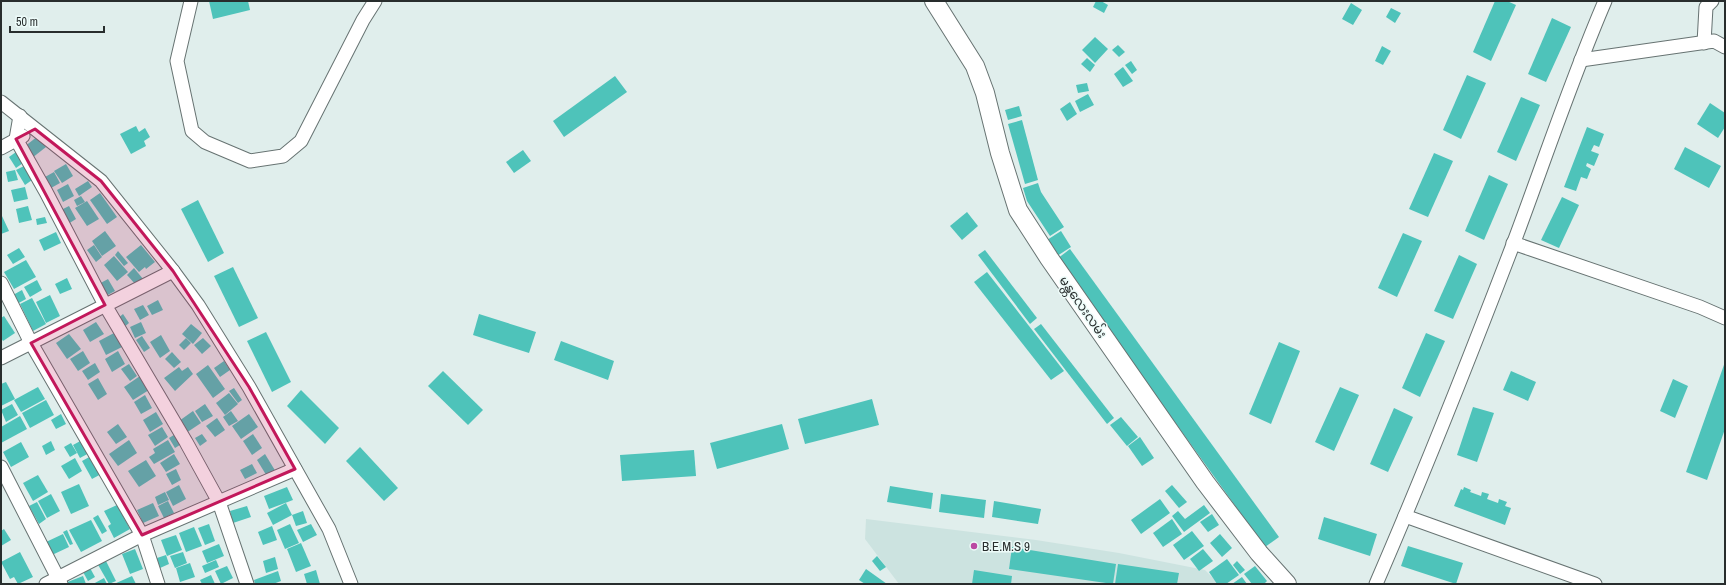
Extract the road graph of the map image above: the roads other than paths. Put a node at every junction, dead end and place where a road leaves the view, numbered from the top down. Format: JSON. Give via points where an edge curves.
{"nodes":[{"id":1,"x":191,"y":1,"type":"edge"},
{"id":2,"x":375,"y":1,"type":"edge"},
{"id":3,"x":1605,"y":1,"type":"edge"},
{"id":4,"x":1712,"y":1,"type":"edge"},
{"id":5,"x":932,"y":2,"type":"edge"},
{"id":6,"x":1704,"y":43,"type":"junction"},
{"id":7,"x":1725,"y":47,"type":"edge"},
{"id":8,"x":1581,"y":60,"type":"junction"},
{"id":9,"x":1,"y":102,"type":"edge"},
{"id":10,"x":20,"y":116,"type":"junction"},
{"id":11,"x":35,"y":129,"type":"junction"},
{"id":12,"x":16,"y":139,"type":"junction"},
{"id":13,"x":1,"y":148,"type":"edge"},
{"id":14,"x":1513,"y":243,"type":"junction"},
{"id":15,"x":173,"y":271,"type":"junction"},
{"id":16,"x":1,"y":283,"type":"edge"},
{"id":17,"x":105,"y":306,"type":"junction"},
{"id":18,"x":1725,"y":318,"type":"edge"},
{"id":19,"x":31,"y":343,"type":"junction"},
{"id":20,"x":1,"y":358,"type":"edge"},
{"id":21,"x":1,"y":467,"type":"edge"},
{"id":22,"x":295,"y":469,"type":"junction"},
{"id":23,"x":219,"y":502,"type":"junction"},
{"id":24,"x":1405,"y":516,"type":"junction"},
{"id":25,"x":142,"y":535,"type":"junction"},
{"id":26,"x":59,"y":581,"type":"edge"},
{"id":27,"x":46,"y":584,"type":"edge"},
{"id":28,"x":158,"y":584,"type":"edge"},
{"id":29,"x":247,"y":584,"type":"edge"},
{"id":30,"x":351,"y":584,"type":"edge"},
{"id":31,"x":1287,"y":584,"type":"edge"},
{"id":32,"x":1376,"y":584,"type":"edge"},
{"id":33,"x":1595,"y":584,"type":"edge"}],
"edges":[{"from":1,"to":2,"type":"street","via":[[177,61],[192,131],[204,142],[250,161],[283,156],[302,141]]},
{"from":3,"to":8,"type":"street"},
{"from":4,"to":6,"type":"street","via":[[1706,7]]},
{"from":5,"to":31,"type":"main road","name":"မန္တလေးလမ်း","via":[[975,66],[1018,210],[1205,482],[1259,553]]},
{"from":6,"to":7,"type":"street","via":[[1714,41]]},
{"from":6,"to":8,"type":"street"},
{"from":8,"to":14,"type":"street"},
{"from":9,"to":10,"type":"street"},
{"from":10,"to":11,"type":"street"},
{"from":10,"to":12,"type":"street"},
{"from":11,"to":12,"type":"street"},
{"from":11,"to":15,"type":"street","via":[[101,181]]},
{"from":12,"to":13,"type":"street"},
{"from":12,"to":17,"type":"street"},
{"from":14,"to":18,"type":"street","via":[[1700,307]]},
{"from":14,"to":24,"type":"street"},
{"from":15,"to":17,"type":"street"},
{"from":15,"to":22,"type":"street","via":[[198,305],[249,387]]},
{"from":16,"to":19,"type":"street"},
{"from":17,"to":19,"type":"street"},
{"from":17,"to":23,"type":"street"},
{"from":19,"to":20,"type":"street"},
{"from":19,"to":25,"type":"street"},
{"from":21,"to":26,"type":"street"},
{"from":22,"to":23,"type":"street"},
{"from":22,"to":30,"type":"street","via":[[329,529]]},
{"from":23,"to":25,"type":"street"},
{"from":23,"to":29,"type":"street"},
{"from":24,"to":32,"type":"street"},
{"from":24,"to":33,"type":"street"},
{"from":25,"to":26,"type":"street"},
{"from":25,"to":28,"type":"street"},
{"from":26,"to":27,"type":"street"}]}
